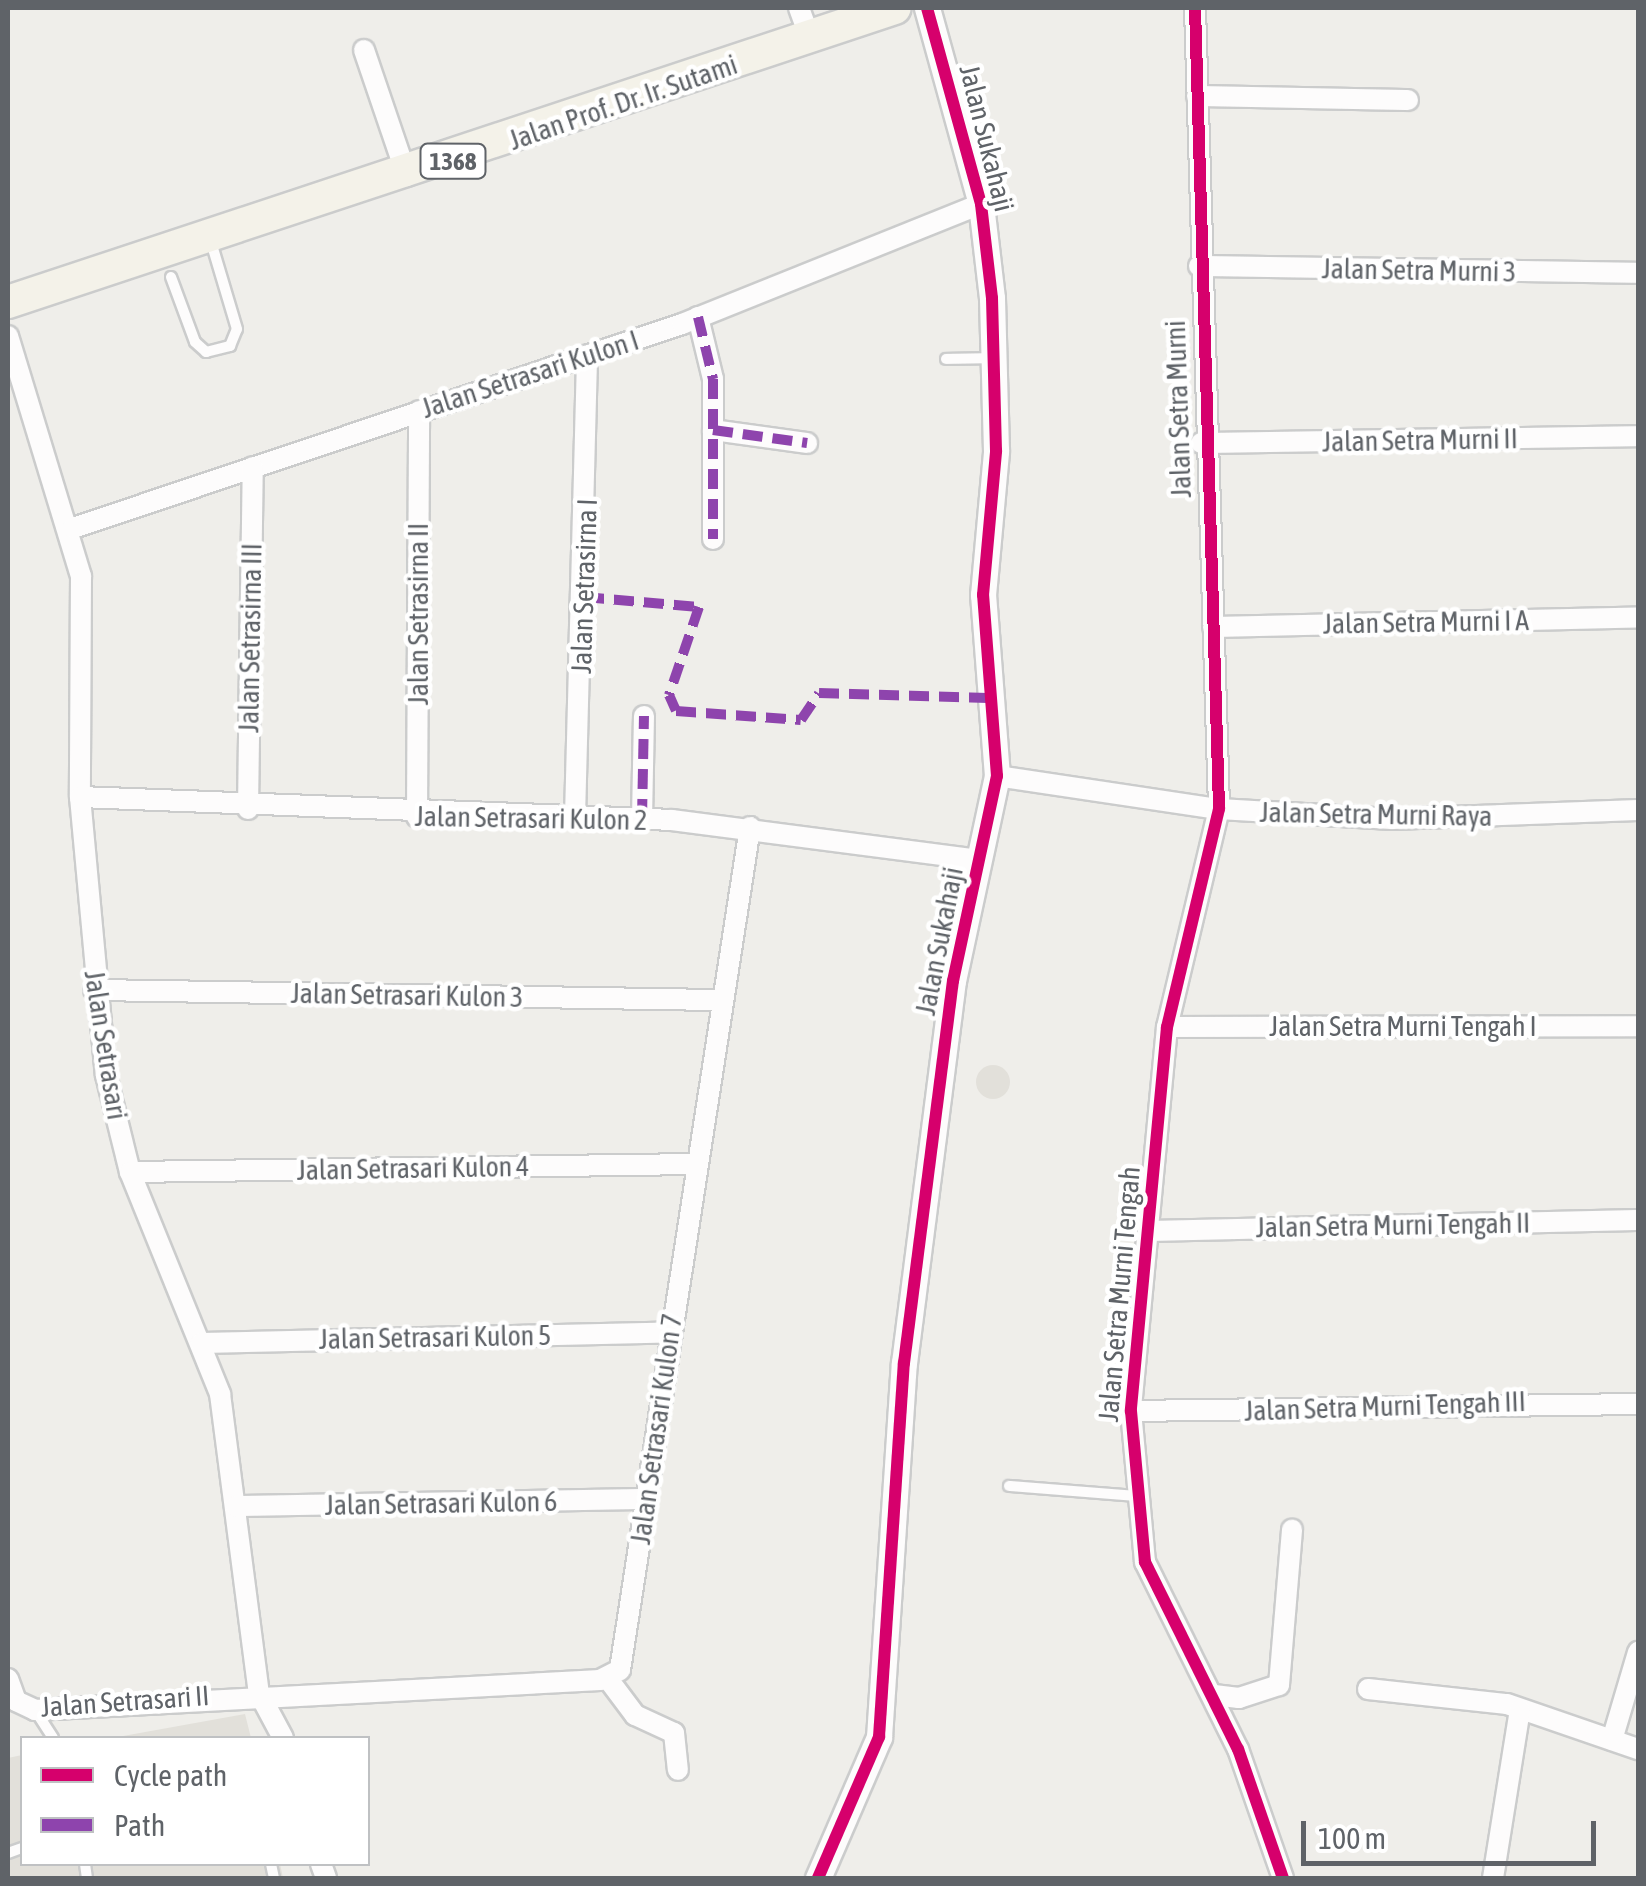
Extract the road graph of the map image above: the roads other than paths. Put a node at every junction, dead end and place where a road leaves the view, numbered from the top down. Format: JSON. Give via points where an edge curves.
{"nodes":[{"id":1,"x":895,"y":8,"type":"edge"},
{"id":2,"x":927,"y":8,"type":"edge"},
{"id":3,"x":1194,"y":8,"type":"edge"},
{"id":4,"x":805,"y":23,"type":"edge"},
{"id":5,"x":364,"y":50,"type":"dead end"},
{"id":6,"x":1197,"y":96,"type":"junction"},
{"id":7,"x":1408,"y":100,"type":"dead end"},
{"id":8,"x":407,"y":176,"type":"junction"},
{"id":9,"x":981,"y":204,"type":"junction"},
{"id":10,"x":209,"y":236,"type":"junction"},
{"id":11,"x":1199,"y":266,"type":"junction"},
{"id":12,"x":1638,"y":273,"type":"edge"},
{"id":13,"x":170,"y":277,"type":"dead end"},
{"id":14,"x":8,"y":302,"type":"edge"},
{"id":15,"x":698,"y":317,"type":"junction"},
{"id":16,"x":8,"y":336,"type":"edge"},
{"id":17,"x":586,"y":355,"type":"junction"},
{"id":18,"x":995,"y":358,"type":"junction"},
{"id":19,"x":946,"y":359,"type":"dead end"},
{"id":20,"x":419,"y":411,"type":"junction"},
{"id":21,"x":713,"y":430,"type":"junction"},
{"id":22,"x":1638,"y":436,"type":"edge"},
{"id":23,"x":807,"y":443,"type":"dead end"},
{"id":24,"x":1201,"y":444,"type":"junction"},
{"id":25,"x":252,"y":468,"type":"junction"},
{"id":26,"x":73,"y":528,"type":"junction"},
{"id":27,"x":712,"y":539,"type":"dead end"},
{"id":28,"x":1638,"y":616,"type":"edge"},
{"id":29,"x":1213,"y":626,"type":"junction"},
{"id":30,"x":644,"y":716,"type":"dead end"},
{"id":31,"x":996,"y":776,"type":"junction"},
{"id":32,"x":80,"y":797,"type":"junction"},
{"id":33,"x":248,"y":809,"type":"junction"},
{"id":34,"x":1219,"y":809,"type":"junction"},
{"id":35,"x":1638,"y":810,"type":"edge"},
{"id":36,"x":417,"y":817,"type":"junction"},
{"id":37,"x":575,"y":817,"type":"junction"},
{"id":38,"x":642,"y":820,"type":"junction"},
{"id":39,"x":750,"y":827,"type":"junction"},
{"id":40,"x":980,"y":860,"type":"junction"},
{"id":41,"x":94,"y":990,"type":"junction"},
{"id":42,"x":720,"y":1000,"type":"junction"},
{"id":43,"x":1638,"y":1026,"type":"edge"},
{"id":44,"x":1167,"y":1027,"type":"junction"},
{"id":45,"x":695,"y":1164,"type":"junction"},
{"id":46,"x":130,"y":1172,"type":"junction"},
{"id":47,"x":1638,"y":1220,"type":"edge"},
{"id":48,"x":1148,"y":1230,"type":"junction"},
{"id":49,"x":668,"y":1332,"type":"junction"},
{"id":50,"x":201,"y":1343,"type":"junction"},
{"id":51,"x":1638,"y":1404,"type":"edge"},
{"id":52,"x":1131,"y":1412,"type":"junction"},
{"id":53,"x":1009,"y":1486,"type":"dead end"},
{"id":54,"x":1136,"y":1496,"type":"junction"},
{"id":55,"x":645,"y":1499,"type":"junction"},
{"id":56,"x":236,"y":1506,"type":"junction"},
{"id":57,"x":1292,"y":1530,"type":"dead end"},
{"id":58,"x":1638,"y":1652,"type":"edge"},
{"id":59,"x":8,"y":1679,"type":"edge"},
{"id":60,"x":608,"y":1679,"type":"junction"},
{"id":61,"x":1368,"y":1689,"type":"dead end"},
{"id":62,"x":260,"y":1692,"type":"junction"},
{"id":63,"x":1214,"y":1695,"type":"junction"},
{"id":64,"x":35,"y":1710,"type":"junction"},
{"id":65,"x":1520,"y":1710,"type":"junction"},
{"id":66,"x":51,"y":1736,"type":"edge"},
{"id":67,"x":282,"y":1736,"type":"edge"},
{"id":68,"x":1612,"y":1740,"type":"junction"},
{"id":69,"x":1638,"y":1749,"type":"edge"},
{"id":70,"x":678,"y":1770,"type":"dead end"},
{"id":71,"x":818,"y":1878,"type":"edge"},
{"id":72,"x":1283,"y":1878,"type":"edge"},
{"id":73,"x":1493,"y":1878,"type":"edge"}],
"edges":[{"from":1,"to":4,"type":"main road","name":"Jalan Prof. Dr. Ir. Sutami","number":"1368"},
{"from":2,"to":9,"type":"street","name":"Jalan Sukahaji"},
{"from":3,"to":6,"type":"street","name":"Jalan Setra Murni"},
{"from":4,"to":8,"type":"main road","name":"Jalan Prof. Dr. Ir. Sutami","number":"1368"},
{"from":5,"to":8,"type":"street"},
{"from":6,"to":7,"type":"street"},
{"from":6,"to":11,"type":"street","name":"Jalan Setra Murni"},
{"from":8,"to":10,"type":"main road","name":"Jalan Prof. Dr. Ir. Sutami","number":"1368"},
{"from":9,"to":15,"type":"street","name":"Jalan Setrasari Kulon I"},
{"from":9,"to":18,"type":"street","name":"Jalan Sukahaji"},
{"from":10,"to":13,"type":"lane","via":[[237,330],[230,346],[206,352],[195,342]]},
{"from":10,"to":14,"type":"main road","name":"Jalan Prof. Dr. Ir. Sutami","number":"1368"},
{"from":11,"to":12,"type":"street","name":"Jalan Setra Murni 3"},
{"from":11,"to":24,"type":"street","name":"Jalan Setra Murni"},
{"from":15,"to":17,"type":"street","name":"Jalan Setrasari Kulon I"},
{"from":15,"to":21,"type":"street"},
{"from":16,"to":26,"type":"street","name":"Jalan Setrasari"},
{"from":17,"to":20,"type":"street","name":"Jalan Setrasari Kulon I"},
{"from":17,"to":37,"type":"street","name":"Jalan Setrasirna I"},
{"from":18,"to":19,"type":"lane"},
{"from":18,"to":31,"type":"street","name":"Jalan Sukahaji","via":[[984,595]]},
{"from":20,"to":25,"type":"street","name":"Jalan Setrasari Kulon I"},
{"from":20,"to":36,"type":"street","name":"Jalan Setrasirna II"},
{"from":21,"to":23,"type":"street"},
{"from":21,"to":27,"type":"street"},
{"from":22,"to":24,"type":"street","name":"Jalan Setra Murni II"},
{"from":24,"to":29,"type":"street","name":"Jalan Setra Murni"},
{"from":25,"to":26,"type":"street","name":"Jalan Setrasari Kulon I"},
{"from":25,"to":33,"type":"street","name":"Jalan Setrasirna III"},
{"from":26,"to":32,"type":"street","name":"Jalan Setrasari","via":[[84,630]]},
{"from":28,"to":29,"type":"street","name":"Jalan Setra Murni I A"},
{"from":29,"to":34,"type":"street","name":"Jalan Setra Murni"},
{"from":30,"to":38,"type":"street"},
{"from":31,"to":34,"type":"street","name":"Jalan Setra Murni Raya"},
{"from":31,"to":40,"type":"street","name":"Jalan Sukahaji"},
{"from":32,"to":33,"type":"street","name":"Jalan Setrasari Kulon 2"},
{"from":32,"to":41,"type":"street","name":"Jalan Setrasari"},
{"from":33,"to":36,"type":"street","name":"Jalan Setrasari Kulon 2"},
{"from":34,"to":35,"type":"street","name":"Jalan Setra Murni Raya","via":[[1392,819]]},
{"from":34,"to":44,"type":"street","name":"Jalan Setra Murni Tengah"},
{"from":36,"to":37,"type":"street","name":"Jalan Setrasari Kulon 2"},
{"from":37,"to":38,"type":"street","name":"Jalan Setrasari Kulon 2"},
{"from":38,"to":39,"type":"street","name":"Jalan Setrasari Kulon 2"},
{"from":39,"to":40,"type":"street","name":"Jalan Setrasari Kulon 2"},
{"from":39,"to":42,"type":"street","name":"Jalan Setrasari Kulon 7"},
{"from":40,"to":71,"type":"street","name":"Jalan Sukahaji","via":[[953,981],[904,1362],[879,1736]]},
{"from":41,"to":42,"type":"street","name":"Jalan Setrasari Kulon 3"},
{"from":41,"to":46,"type":"street","name":"Jalan Setrasari"},
{"from":42,"to":45,"type":"street","name":"Jalan Setrasari Kulon 7"},
{"from":43,"to":44,"type":"street","name":"Jalan Setra Murni Tengah I"},
{"from":44,"to":48,"type":"street","name":"Jalan Setra Murni Tengah"},
{"from":45,"to":46,"type":"street","name":"Jalan Setrasari Kulon 4"},
{"from":45,"to":49,"type":"street","name":"Jalan Setrasari Kulon 7"},
{"from":46,"to":50,"type":"street","name":"Jalan Setrasari"},
{"from":47,"to":48,"type":"street","name":"Jalan Setra Murni Tengah II"},
{"from":48,"to":52,"type":"street","name":"Jalan Setra Murni Tengah"},
{"from":49,"to":50,"type":"street","name":"Jalan Setrasari Kulon 5"},
{"from":49,"to":55,"type":"street","name":"Jalan Setrasari Kulon 7"},
{"from":50,"to":56,"type":"street","name":"Jalan Setrasari","via":[[220,1394]]},
{"from":51,"to":52,"type":"street","name":"Jalan Setra Murni Tengah III"},
{"from":52,"to":54,"type":"street","name":"Jalan Setra Murni Tengah"},
{"from":53,"to":54,"type":"lane"},
{"from":54,"to":63,"type":"street","name":"Jalan Setra Murni Tengah","via":[[1145,1562]]},
{"from":55,"to":56,"type":"street","name":"Jalan Setrasari Kulon 6"},
{"from":55,"to":60,"type":"street","name":"Jalan Setrasari Kulon 7","via":[[624,1662]]},
{"from":56,"to":62,"type":"street","name":"Jalan Setrasari"},
{"from":57,"to":63,"type":"street","via":[[1278,1685],[1239,1698]]},
{"from":58,"to":68,"type":"street"},
{"from":59,"to":64,"type":"street","name":"Jalan Setrasari II","via":[[16,1702]]},
{"from":60,"to":62,"type":"street"},
{"from":60,"to":70,"type":"street","via":[[635,1715],[674,1733]]},
{"from":61,"to":65,"type":"street","via":[[1438,1690]]},
{"from":62,"to":64,"type":"street","name":"Jalan Setrasari II"},
{"from":62,"to":67,"type":"street","name":"Jalan Setrasari"},
{"from":63,"to":72,"type":"street","name":"Jalan Setra Murni Tengah"},
{"from":64,"to":66,"type":"lane"},
{"from":65,"to":68,"type":"street"},
{"from":65,"to":73,"type":"street"},
{"from":68,"to":69,"type":"street"}]}
